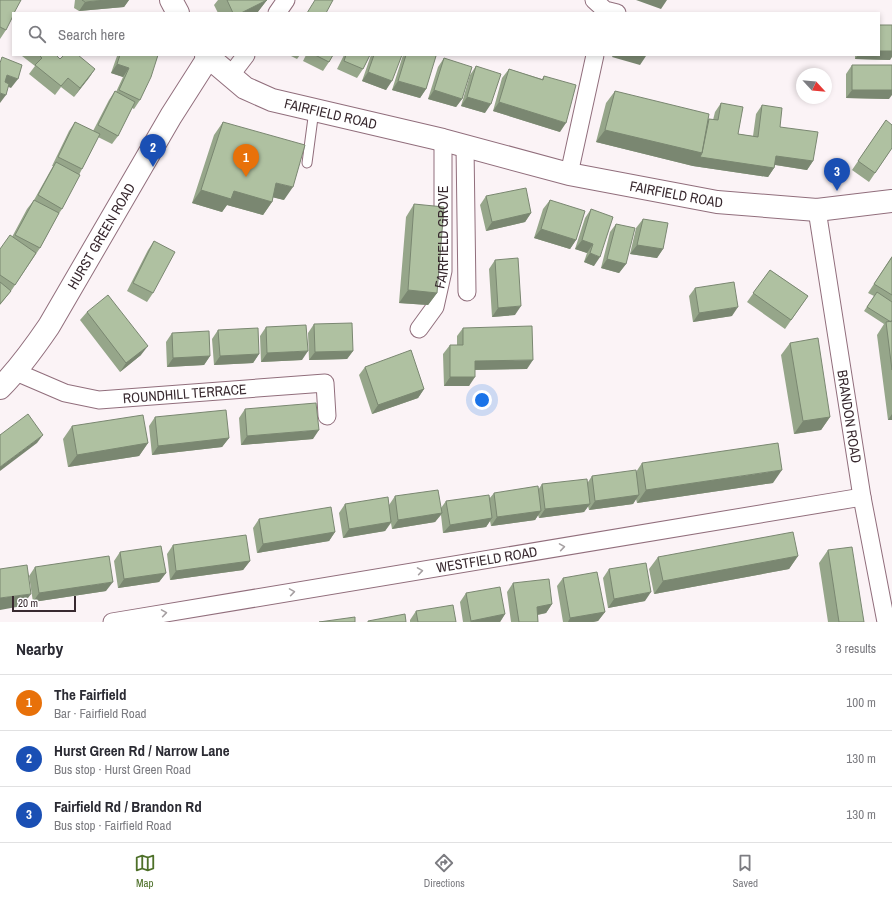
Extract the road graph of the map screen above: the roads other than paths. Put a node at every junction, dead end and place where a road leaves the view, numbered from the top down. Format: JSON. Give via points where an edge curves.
{"nodes":[{"id":1,"x":171,"y":0,"type":"edge"},
{"id":2,"x":286,"y":0,"type":"edge"},
{"id":3,"x":177,"y":12,"type":"edge"},
{"id":4,"x":278,"y":12,"type":"edge"},
{"id":5,"x":245,"y":56,"type":"edge"},
{"id":6,"x":595,"y":56,"type":"edge"},
{"id":7,"x":207,"y":57,"type":"edge"},
{"id":8,"x":230,"y":76,"type":"junction"},
{"id":9,"x":314,"y":110,"type":"junction"},
{"id":10,"x":443,"y":140,"type":"junction"},
{"id":11,"x":464,"y":146,"type":"junction"},
{"id":12,"x":307,"y":163,"type":"dead end"},
{"id":13,"x":569,"y":174,"type":"junction"},
{"id":14,"x":892,"y":201,"type":"edge"},
{"id":15,"x":817,"y":210,"type":"junction"},
{"id":16,"x":466,"y":292,"type":"dead end"},
{"id":17,"x":419,"y":328,"type":"dead end"},
{"id":18,"x":16,"y":372,"type":"junction"},
{"id":19,"x":0,"y":388,"type":"edge"},
{"id":20,"x":327,"y":416,"type":"dead end"},
{"id":21,"x":862,"y":497,"type":"junction"},
{"id":22,"x":112,"y":622,"type":"edge"},
{"id":23,"x":886,"y":622,"type":"edge"}],
"edges":[{"from":1,"to":3,"type":"main road"},
{"from":2,"to":4,"type":"street"},
{"from":5,"to":8,"type":"street"},
{"from":6,"to":13,"type":"street"},
{"from":7,"to":8,"type":"main road","name":"FAIRFIELD ROAD"},
{"from":7,"to":18,"type":"main road","name":"HURST GREEN ROAD","via":[[49,326]]},
{"from":8,"to":9,"type":"main road","name":"FAIRFIELD ROAD","via":[[245,88],[272,100]]},
{"from":9,"to":10,"type":"main road","name":"FAIRFIELD ROAD"},
{"from":9,"to":12,"type":"lane"},
{"from":10,"to":11,"type":"main road","name":"FAIRFIELD ROAD"},
{"from":10,"to":17,"type":"street","name":"FAIRFIELD GROVE","via":[[443,271],[435,307]]},
{"from":11,"to":13,"type":"main road","name":"FAIRFIELD ROAD"},
{"from":11,"to":16,"type":"street"},
{"from":13,"to":15,"type":"main road","name":"FAIRFIELD ROAD","via":[[717,202]]},
{"from":14,"to":15,"type":"main road","name":"FAIRFIELD ROAD"},
{"from":15,"to":21,"type":"street","name":"BRANDON ROAD"},
{"from":18,"to":19,"type":"main road","name":"HURST GREEN ROAD"},
{"from":18,"to":20,"type":"street","name":"ROUNDHILL TERRACE","via":[[65,393],[99,400],[325,383]]},
{"from":22,"to":21,"type":"street","name":"WESTFIELD ROAD","one_way":true},
{"from":21,"to":23,"type":"street","name":"BRANDON ROAD"}]}
